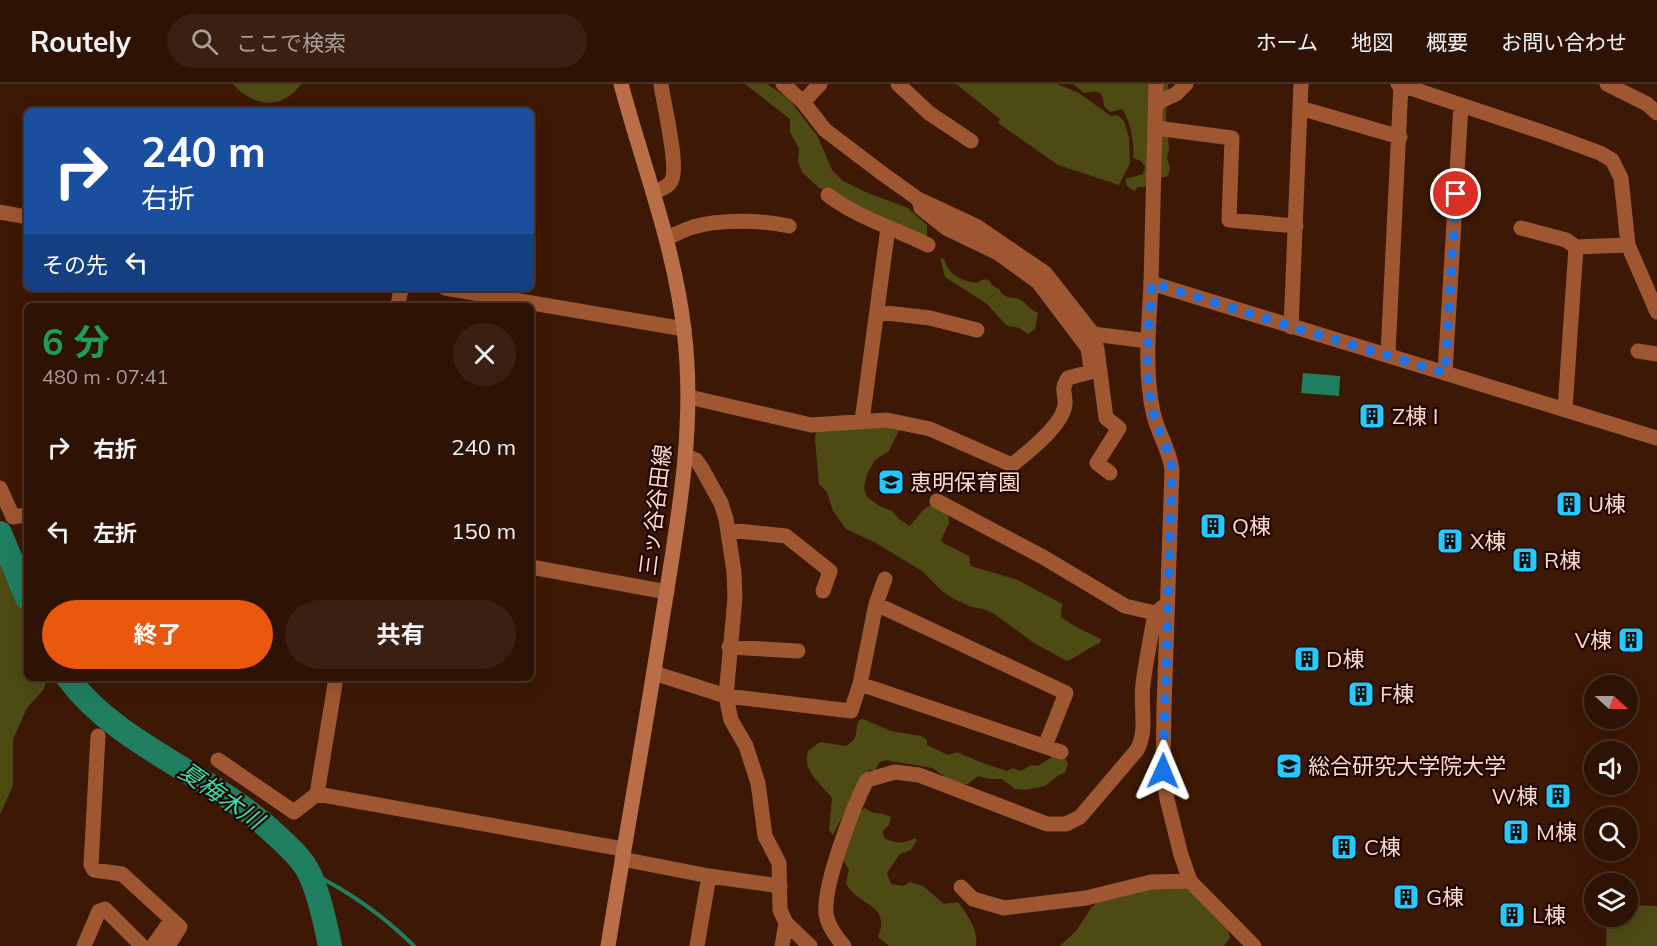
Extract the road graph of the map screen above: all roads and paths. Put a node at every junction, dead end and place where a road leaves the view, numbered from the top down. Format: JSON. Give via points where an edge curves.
{"nodes":[{"id":1,"x":621,"y":84,"type":"edge"},
{"id":2,"x":661,"y":84,"type":"edge"},
{"id":3,"x":783,"y":84,"type":"edge"},
{"id":4,"x":820,"y":84,"type":"edge"},
{"id":5,"x":898,"y":84,"type":"edge"},
{"id":6,"x":1156,"y":84,"type":"edge"},
{"id":7,"x":1186,"y":84,"type":"edge"},
{"id":8,"x":1301,"y":84,"type":"edge"},
{"id":9,"x":1607,"y":84,"type":"edge"},
{"id":10,"x":1399,"y":85,"type":"edge"},
{"id":11,"x":803,"y":102,"type":"junction"},
{"id":12,"x":1156,"y":103,"type":"junction"},
{"id":13,"x":1461,"y":105,"type":"junction"},
{"id":14,"x":1300,"y":108,"type":"junction"},
{"id":15,"x":1657,"y":113,"type":"edge"},
{"id":16,"x":1156,"y":128,"type":"junction"},
{"id":17,"x":1400,"y":137,"type":"junction"},
{"id":18,"x":971,"y":141,"type":"dead end"},
{"id":19,"x":653,"y":192,"type":"junction"},
{"id":20,"x":828,"y":195,"type":"dead end"},
{"id":21,"x":918,"y":199,"type":"junction"},
{"id":22,"x":0,"y":212,"type":"edge"},
{"id":23,"x":24,"y":216,"type":"edge"},
{"id":24,"x":789,"y":226,"type":"dead end"},
{"id":25,"x":1296,"y":226,"type":"junction"},
{"id":26,"x":888,"y":228,"type":"junction"},
{"id":27,"x":1521,"y":228,"type":"dead end"},
{"id":28,"x":667,"y":238,"type":"junction"},
{"id":29,"x":928,"y":245,"type":"dead end"},
{"id":30,"x":1628,"y":245,"type":"junction"},
{"id":31,"x":1576,"y":247,"type":"junction"},
{"id":32,"x":1152,"y":283,"type":"junction"},
{"id":33,"x":463,"y":291,"type":"edge"},
{"id":34,"x":533,"y":303,"type":"edge"},
{"id":35,"x":534,"y":303,"type":"edge"},
{"id":36,"x":878,"y":312,"type":"junction"},
{"id":37,"x":1657,"y":312,"type":"edge"},
{"id":38,"x":1292,"y":327,"type":"junction"},
{"id":39,"x":684,"y":329,"type":"junction"},
{"id":40,"x":977,"y":330,"type":"dead end"},
{"id":41,"x":1093,"y":334,"type":"junction"},
{"id":42,"x":1148,"y":341,"type":"junction"},
{"id":43,"x":1638,"y":351,"type":"dead end"},
{"id":44,"x":1388,"y":354,"type":"junction"},
{"id":45,"x":1657,"y":354,"type":"edge"},
{"id":46,"x":1090,"y":372,"type":"junction"},
{"id":47,"x":1445,"y":373,"type":"junction"},
{"id":48,"x":689,"y":398,"type":"junction"},
{"id":49,"x":1104,"y":404,"type":"junction"},
{"id":50,"x":1565,"y":410,"type":"junction"},
{"id":51,"x":862,"y":421,"type":"junction"},
{"id":52,"x":1657,"y":438,"type":"edge"},
{"id":53,"x":686,"y":456,"type":"junction"},
{"id":54,"x":1110,"y":473,"type":"dead end"},
{"id":55,"x":0,"y":488,"type":"edge"},
{"id":56,"x":937,"y":501,"type":"dead end"},
{"id":57,"x":24,"y":515,"type":"edge"},
{"id":58,"x":728,"y":530,"type":"junction"},
{"id":59,"x":534,"y":568,"type":"edge"},
{"id":60,"x":885,"y":579,"type":"dead end"},
{"id":61,"x":823,"y":591,"type":"dead end"},
{"id":62,"x":667,"y":592,"type":"junction"},
{"id":63,"x":876,"y":604,"type":"junction"},
{"id":64,"x":1161,"y":609,"type":"junction"},
{"id":65,"x":729,"y":647,"type":"junction"},
{"id":66,"x":798,"y":651,"type":"dead end"},
{"id":67,"x":654,"y":673,"type":"junction"},
{"id":68,"x":335,"y":681,"type":"edge"},
{"id":69,"x":860,"y":684,"type":"junction"},
{"id":70,"x":726,"y":696,"type":"junction"},
{"id":71,"x":98,"y":736,"type":"dead end"},
{"id":72,"x":1045,"y":746,"type":"junction"},
{"id":73,"x":1061,"y":753,"type":"dead end"},
{"id":74,"x":218,"y":760,"type":"dead end"},
{"id":75,"x":316,"y":794,"type":"junction"},
{"id":76,"x":623,"y":854,"type":"junction"},
{"id":77,"x":709,"y":876,"type":"junction"},
{"id":78,"x":1190,"y":881,"type":"junction"},
{"id":79,"x":780,"y":886,"type":"junction"},
{"id":80,"x":961,"y":887,"type":"dead end"},
{"id":81,"x":786,"y":923,"type":"junction"},
{"id":82,"x":167,"y":926,"type":"dead end"},
{"id":83,"x":84,"y":946,"type":"edge"},
{"id":84,"x":142,"y":946,"type":"edge"},
{"id":85,"x":153,"y":946,"type":"edge"},
{"id":86,"x":168,"y":946,"type":"edge"},
{"id":87,"x":608,"y":946,"type":"edge"},
{"id":88,"x":697,"y":946,"type":"edge"},
{"id":89,"x":782,"y":946,"type":"edge"},
{"id":90,"x":810,"y":946,"type":"edge"},
{"id":91,"x":844,"y":946,"type":"edge"},
{"id":92,"x":1254,"y":946,"type":"edge"}],
"edges":[{"from":1,"to":19,"type":"main road","name":"三ッ谷谷田線"},
{"from":2,"to":19,"type":"street","via":[[674,175],[669,185]]},
{"from":3,"to":11,"type":"street"},
{"from":4,"to":11,"type":"street"},
{"from":5,"to":18,"type":"street","via":[[929,113]]},
{"from":6,"to":12,"type":"street"},
{"from":7,"to":12,"type":"street","via":[[1176,94]]},
{"from":8,"to":14,"type":"street"},
{"from":9,"to":15,"type":"street"},
{"from":10,"to":13,"type":"street"},
{"from":10,"to":17,"type":"street"},
{"from":11,"to":21,"type":"street","via":[[825,130]]},
{"from":12,"to":16,"type":"street"},
{"from":13,"to":30,"type":"street","via":[[1612,160],[1620,178]]},
{"from":13,"to":47,"type":"street"},
{"from":14,"to":17,"type":"street"},
{"from":14,"to":25,"type":"street"},
{"from":16,"to":25,"type":"street","via":[[1232,138],[1228,220]]},
{"from":16,"to":32,"type":"street"},
{"from":17,"to":44,"type":"street"},
{"from":19,"to":28,"type":"main road","name":"三ッ谷谷田線"},
{"from":20,"to":26,"type":"street"},
{"from":21,"to":41,"type":"street","via":[[976,226],[1045,273]]},
{"from":21,"to":46,"type":"street","via":[[921,208],[946,228],[998,253],[1038,282],[1088,348]]},
{"from":22,"to":23,"type":"street"},
{"from":24,"to":28,"type":"street","via":[[734,221],[696,226]]},
{"from":25,"to":38,"type":"street"},
{"from":26,"to":29,"type":"street"},
{"from":26,"to":36,"type":"street"},
{"from":27,"to":31,"type":"street","via":[[1566,240]]},
{"from":28,"to":39,"type":"main road","name":"三ッ谷谷田線"},
{"from":30,"to":31,"type":"street"},
{"from":30,"to":37,"type":"street"},
{"from":31,"to":50,"type":"street"},
{"from":32,"to":38,"type":"street"},
{"from":32,"to":42,"type":"street"},
{"from":33,"to":34,"type":"street"},
{"from":35,"to":39,"type":"street"},
{"from":36,"to":40,"type":"street","via":[[930,318]]},
{"from":36,"to":51,"type":"street"},
{"from":38,"to":44,"type":"street"},
{"from":39,"to":48,"type":"main road","name":"三ッ谷谷田線"},
{"from":41,"to":42,"type":"street"},
{"from":41,"to":49,"type":"street"},
{"from":42,"to":64,"type":"street","via":[[1153,413],[1172,469]]},
{"from":43,"to":45,"type":"street"},
{"from":44,"to":47,"type":"street"},
{"from":46,"to":49,"type":"street"},
{"from":46,"to":51,"type":"street","via":[[1068,378],[1063,387],[1065,406],[1051,432],[1012,465],[930,429],[887,420]]},
{"from":47,"to":50,"type":"street"},
{"from":48,"to":51,"type":"street","via":[[811,425]]},
{"from":48,"to":53,"type":"main road","name":"三ッ谷谷田線"},
{"from":49,"to":54,"type":"street","via":[[1106,418],[1119,428],[1097,463]]},
{"from":50,"to":52,"type":"street"},
{"from":53,"to":58,"type":"street","via":[[701,467],[721,503]]},
{"from":53,"to":62,"type":"main road","name":"三ッ谷谷田線"},
{"from":55,"to":57,"type":"street","via":[[13,517]]},
{"from":56,"to":64,"type":"street","via":[[1043,556],[1125,606]]},
{"from":58,"to":61,"type":"street","via":[[786,536],[830,571]]},
{"from":58,"to":65,"type":"street","via":[[735,598]]},
{"from":59,"to":62,"type":"street"},
{"from":60,"to":63,"type":"street"},
{"from":62,"to":67,"type":"main road","name":"三ッ谷谷田線"},
{"from":63,"to":69,"type":"street"},
{"from":63,"to":72,"type":"street","via":[[1066,693]]},
{"from":64,"to":78,"type":"street","via":[[1163,771]]},
{"from":64,"to":91,"type":"street","via":[[1143,687],[1142,742],[1080,817],[1066,824],[1047,824],[919,775],[896,772],[867,780],[841,845],[828,892],[826,913],[830,927]]},
{"from":65,"to":66,"type":"street"},
{"from":65,"to":70,"type":"street"},
{"from":67,"to":70,"type":"street"},
{"from":67,"to":76,"type":"main road","name":"三ッ谷谷田線"},
{"from":68,"to":75,"type":"street"},
{"from":69,"to":70,"type":"street","via":[[851,711]]},
{"from":69,"to":72,"type":"street"},
{"from":70,"to":79,"type":"street","via":[[731,720],[746,746],[758,783],[765,836],[779,863]]},
{"from":71,"to":86,"type":"street","via":[[91,865],[93,870],[122,874],[180,927]]},
{"from":72,"to":73,"type":"street"},
{"from":74,"to":75,"type":"street","via":[[294,812]]},
{"from":75,"to":76,"type":"street"},
{"from":76,"to":77,"type":"street"},
{"from":76,"to":87,"type":"main road","name":"三ッ谷谷田線"},
{"from":77,"to":79,"type":"street"},
{"from":77,"to":88,"type":"street"},
{"from":78,"to":80,"type":"street","via":[[1151,882],[1086,898],[1004,908],[973,899]]},
{"from":78,"to":92,"type":"street"},
{"from":79,"to":81,"type":"street","via":[[780,910]]},
{"from":81,"to":89,"type":"street"},
{"from":81,"to":90,"type":"street"},
{"from":82,"to":85,"type":"street"},
{"from":83,"to":84,"type":"street","via":[[99,911],[105,909]]}]}
